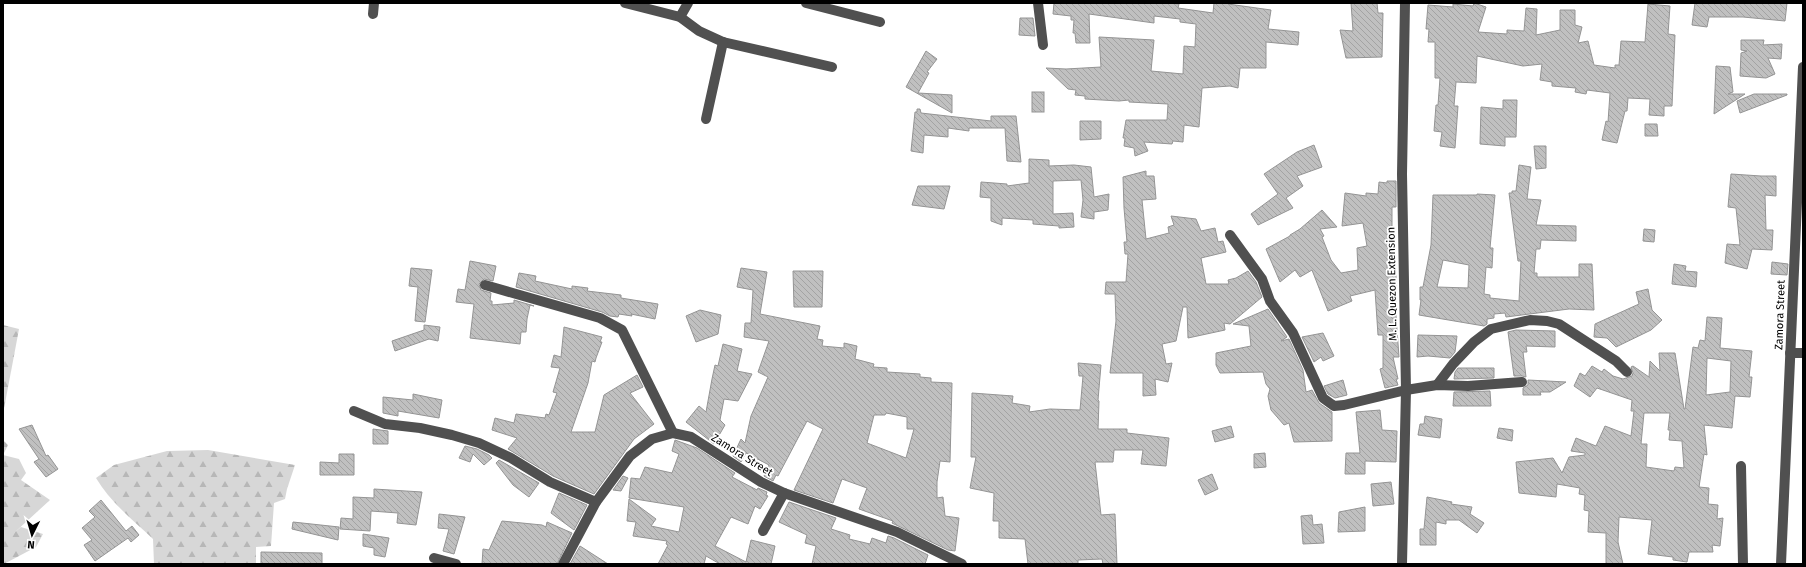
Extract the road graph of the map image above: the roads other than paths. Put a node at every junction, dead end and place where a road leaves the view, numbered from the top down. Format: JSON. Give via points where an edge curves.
{"nodes":[{"id":1,"x":374,"y":3,"type":"edge"},
{"id":2,"x":625,"y":3,"type":"edge"},
{"id":3,"x":688,"y":3,"type":"edge"},
{"id":4,"x":806,"y":3,"type":"edge"},
{"id":5,"x":1038,"y":3,"type":"edge"},
{"id":6,"x":1405,"y":3,"type":"edge"},
{"id":7,"x":373,"y":14,"type":"dead end"},
{"id":8,"x":680,"y":17,"type":"junction"},
{"id":9,"x":880,"y":22,"type":"dead end"},
{"id":10,"x":724,"y":42,"type":"junction"},
{"id":11,"x":1043,"y":45,"type":"dead end"},
{"id":12,"x":832,"y":67,"type":"dead end"},
{"id":13,"x":1803,"y":68,"type":"edge"},
{"id":14,"x":706,"y":119,"type":"dead end"},
{"id":15,"x":1802,"y":124,"type":"edge"},
{"id":16,"x":1230,"y":235,"type":"dead end"},
{"id":17,"x":1799,"y":260,"type":"edge"},
{"id":18,"x":485,"y":285,"type":"dead end"},
{"id":19,"x":1790,"y":353,"type":"junction"},
{"id":20,"x":1803,"y":353,"type":"edge"},
{"id":21,"x":1627,"y":372,"type":"dead end"},
{"id":22,"x":1522,"y":382,"type":"dead end"},
{"id":23,"x":1437,"y":385,"type":"junction"},
{"id":24,"x":1406,"y":390,"type":"junction"},
{"id":25,"x":354,"y":410,"type":"dead end"},
{"id":26,"x":673,"y":434,"type":"junction"},
{"id":27,"x":1741,"y":466,"type":"dead end"},
{"id":28,"x":784,"y":493,"type":"junction"},
{"id":29,"x":596,"y":502,"type":"junction"},
{"id":30,"x":763,"y":531,"type":"dead end"},
{"id":31,"x":434,"y":558,"type":"dead end"},
{"id":32,"x":456,"y":564,"type":"edge"},
{"id":33,"x":563,"y":564,"type":"edge"},
{"id":34,"x":962,"y":564,"type":"edge"},
{"id":35,"x":1402,"y":564,"type":"edge"},
{"id":36,"x":1743,"y":564,"type":"edge"},
{"id":37,"x":1746,"y":564,"type":"edge"},
{"id":38,"x":1781,"y":564,"type":"edge"}],
"edges":[{"from":1,"to":7,"type":"street"},
{"from":2,"to":8,"type":"street"},
{"from":3,"to":8,"type":"street"},
{"from":4,"to":9,"type":"street"},
{"from":5,"to":11,"type":"street"},
{"from":6,"to":24,"type":"street","name":"M. L. Quezon Extension","via":[[1402,174]]},
{"from":8,"to":10,"type":"street","via":[[699,31]]},
{"from":10,"to":12,"type":"street"},
{"from":10,"to":14,"type":"street"},
{"from":13,"to":15,"type":"street","name":"Zamora Street"},
{"from":15,"to":17,"type":"street","name":"Zamora Street"},
{"from":16,"to":24,"type":"street","via":[[1262,279],[1270,301],[1293,333],[1323,398],[1334,406]]},
{"from":17,"to":19,"type":"street","name":"Zamora Street"},
{"from":18,"to":26,"type":"street","via":[[600,318],[622,330]]},
{"from":19,"to":20,"type":"street"},
{"from":19,"to":38,"type":"street","name":"Zamora Street"},
{"from":21,"to":23,"type":"street","via":[[1616,361],[1559,324],[1530,320],[1491,329],[1474,342]]},
{"from":22,"to":23,"type":"street","via":[[1468,386]]},
{"from":23,"to":24,"type":"street"},
{"from":24,"to":35,"type":"street","name":"M. L. Quezon Extension"},
{"from":25,"to":29,"type":"street","via":[[385,424],[452,434],[480,443],[550,482]]},
{"from":26,"to":28,"type":"street","name":"Zamora Street","via":[[691,437],[760,482]]},
{"from":26,"to":29,"type":"street","name":"Zamora Street","via":[[652,439],[630,456]]},
{"from":27,"to":36,"type":"street"},
{"from":28,"to":30,"type":"street"},
{"from":28,"to":34,"type":"street","name":"Zamora Street","via":[[897,532]]},
{"from":29,"to":33,"type":"street","name":"Zamora Street"},
{"from":31,"to":32,"type":"street"},
{"from":36,"to":37,"type":"street"}]}
